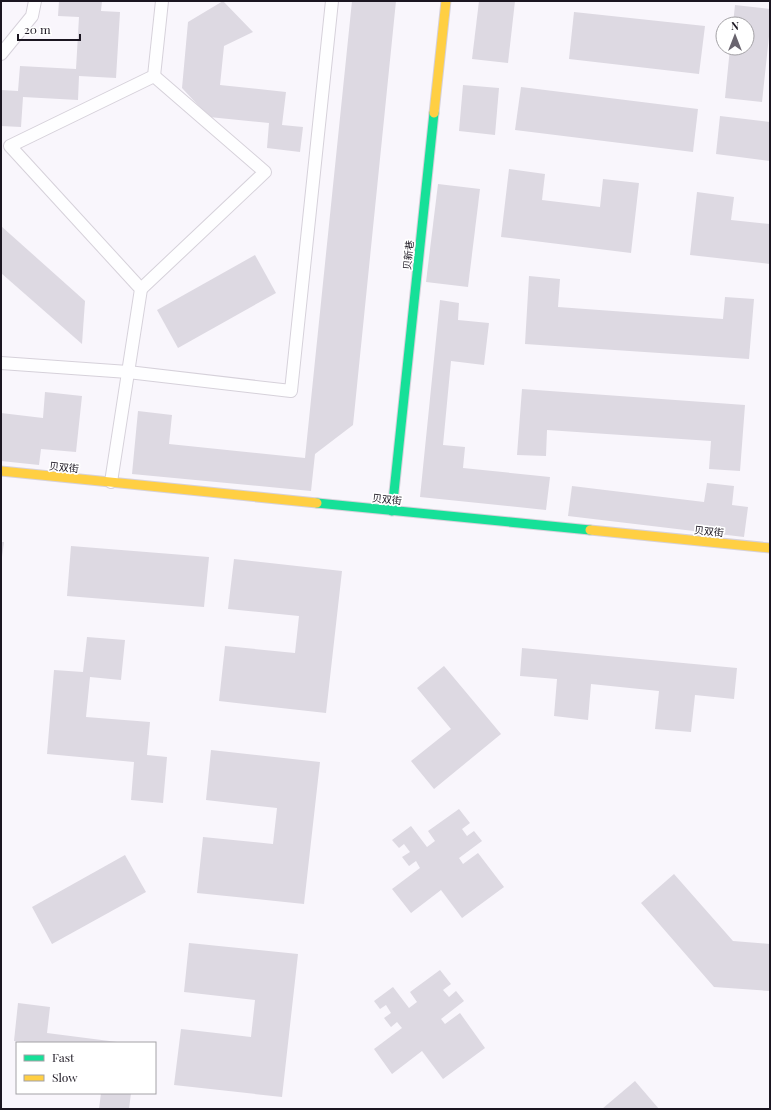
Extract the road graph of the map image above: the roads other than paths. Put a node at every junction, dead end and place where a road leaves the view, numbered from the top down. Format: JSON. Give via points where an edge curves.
{"nodes":[{"id":1,"x":35,"y":1,"type":"edge"},
{"id":2,"x":162,"y":1,"type":"edge"},
{"id":3,"x":332,"y":1,"type":"edge"},
{"id":4,"x":446,"y":1,"type":"edge"},
{"id":5,"x":1,"y":54,"type":"edge"},
{"id":6,"x":154,"y":76,"type":"junction"},
{"id":7,"x":5,"y":146,"type":"edge"},
{"id":8,"x":141,"y":289,"type":"junction"},
{"id":9,"x":1,"y":363,"type":"edge"},
{"id":10,"x":128,"y":372,"type":"junction"},
{"id":11,"x":1,"y":471,"type":"edge"},
{"id":12,"x":111,"y":482,"type":"junction"},
{"id":13,"x":392,"y":511,"type":"junction"},
{"id":14,"x":770,"y":548,"type":"edge"}],
"edges":[{"from":1,"to":5,"type":"lane","via":[[32,16]]},
{"from":2,"to":6,"type":"lane"},
{"from":3,"to":10,"type":"lane","via":[[291,392]]},
{"from":4,"to":13,"type":"street","name":"贝新巷"},
{"from":6,"to":7,"type":"lane"},
{"from":6,"to":8,"type":"lane","via":[[265,172]]},
{"from":7,"to":8,"type":"lane"},
{"from":8,"to":10,"type":"lane"},
{"from":9,"to":10,"type":"lane"},
{"from":10,"to":12,"type":"lane"},
{"from":11,"to":12,"type":"street","name":"贝双街"},
{"from":12,"to":13,"type":"street","name":"贝双街"},
{"from":13,"to":14,"type":"street","name":"贝双街"}]}
